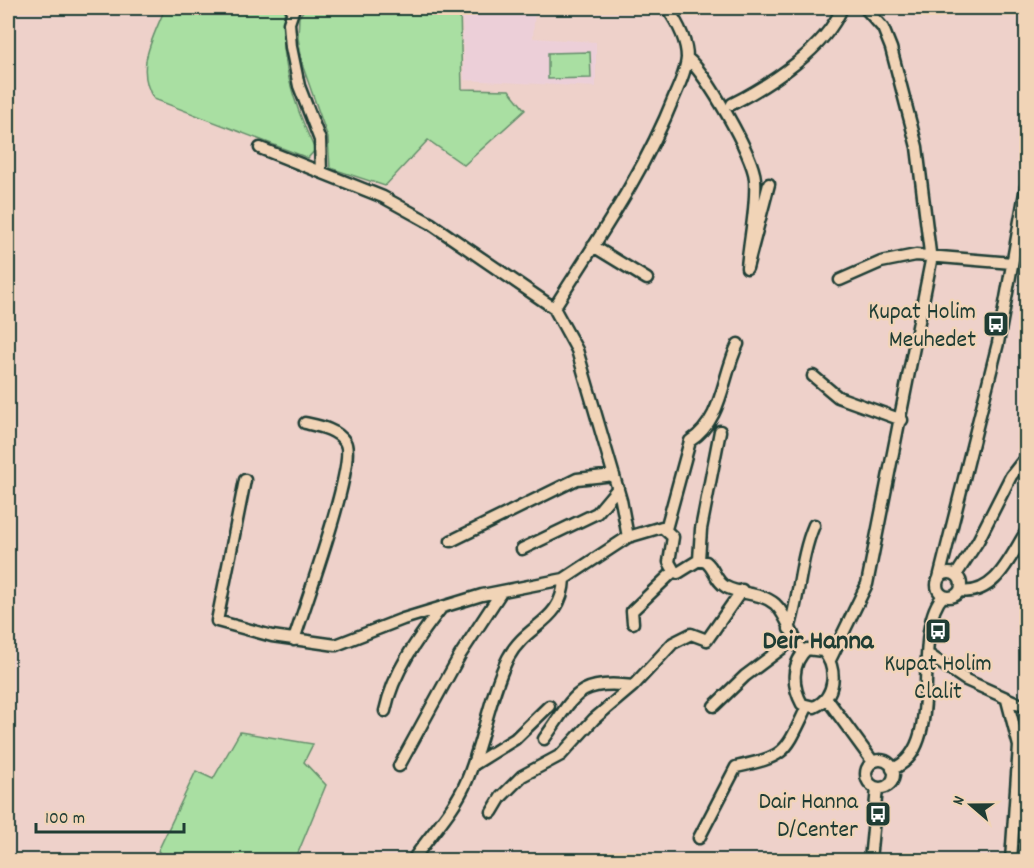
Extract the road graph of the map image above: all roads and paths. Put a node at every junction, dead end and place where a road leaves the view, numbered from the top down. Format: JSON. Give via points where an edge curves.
{"nodes":[{"id":1,"x":294,"y":8,"type":"edge"},
{"id":2,"x":667,"y":8,"type":"edge"},
{"id":3,"x":843,"y":8,"type":"edge"},
{"id":4,"x":865,"y":8,"type":"edge"},
{"id":5,"x":687,"y":58,"type":"junction"},
{"id":6,"x":732,"y":104,"type":"dead end"},
{"id":7,"x":260,"y":148,"type":"dead end"},
{"id":8,"x":321,"y":172,"type":"junction"},
{"id":9,"x":770,"y":184,"type":"dead end"},
{"id":10,"x":1026,"y":187,"type":"edge"},
{"id":11,"x":593,"y":246,"type":"junction"},
{"id":12,"x":931,"y":256,"type":"junction"},
{"id":13,"x":1012,"y":263,"type":"junction"},
{"id":14,"x":647,"y":279,"type":"dead end"},
{"id":15,"x":840,"y":280,"type":"dead end"},
{"id":16,"x":554,"y":308,"type":"junction"},
{"id":17,"x":738,"y":344,"type":"dead end"},
{"id":18,"x":813,"y":376,"type":"dead end"},
{"id":19,"x":902,"y":420,"type":"junction"},
{"id":20,"x":305,"y":423,"type":"dead end"},
{"id":21,"x":720,"y":431,"type":"dead end"},
{"id":22,"x":1026,"y":457,"type":"edge"},
{"id":23,"x":614,"y":476,"type":"junction"},
{"id":24,"x":245,"y":480,"type":"dead end"},
{"id":25,"x":618,"y":488,"type":"junction"},
{"id":26,"x":814,"y":525,"type":"dead end"},
{"id":27,"x":666,"y":529,"type":"junction"},
{"id":28,"x":1026,"y":532,"type":"edge"},
{"id":29,"x":628,"y":537,"type":"junction"},
{"id":30,"x":451,"y":541,"type":"dead end"},
{"id":31,"x":522,"y":549,"type":"dead end"},
{"id":32,"x":699,"y":560,"type":"junction"},
{"id":33,"x":674,"y":571,"type":"junction"},
{"id":34,"x":957,"y":575,"type":"junction"},
{"id":35,"x":939,"y":578,"type":"junction"},
{"id":36,"x":564,"y":579,"type":"junction"},
{"id":37,"x":742,"y":590,"type":"junction"},
{"id":38,"x":502,"y":591,"type":"junction"},
{"id":39,"x":960,"y":591,"type":"junction"},
{"id":40,"x":943,"y":596,"type":"junction"},
{"id":41,"x":442,"y":607,"type":"junction"},
{"id":42,"x":633,"y":623,"type":"dead end"},
{"id":43,"x":789,"y":629,"type":"junction"},
{"id":44,"x":294,"y":640,"type":"junction"},
{"id":45,"x":793,"y":640,"type":"junction"},
{"id":46,"x":803,"y":653,"type":"junction"},
{"id":47,"x":928,"y":655,"type":"junction"},
{"id":48,"x":830,"y":660,"type":"junction"},
{"id":49,"x":633,"y":686,"type":"junction"},
{"id":50,"x":827,"y":699,"type":"junction"},
{"id":51,"x":1007,"y":700,"type":"junction"},
{"id":52,"x":549,"y":706,"type":"dead end"},
{"id":53,"x":714,"y":706,"type":"dead end"},
{"id":54,"x":807,"y":707,"type":"junction"},
{"id":55,"x":1026,"y":707,"type":"edge"},
{"id":56,"x":385,"y":711,"type":"dead end"},
{"id":57,"x":543,"y":739,"type":"dead end"},
{"id":58,"x":873,"y":762,"type":"junction"},
{"id":59,"x":399,"y":766,"type":"dead end"},
{"id":60,"x":472,"y":766,"type":"junction"},
{"id":61,"x":892,"y":769,"type":"junction"},
{"id":62,"x":877,"y":788,"type":"junction"},
{"id":63,"x":492,"y":812,"type":"dead end"},
{"id":64,"x":699,"y":838,"type":"dead end"},
{"id":65,"x":413,"y":861,"type":"edge"},
{"id":66,"x":870,"y":861,"type":"edge"},
{"id":67,"x":1011,"y":861,"type":"edge"}],
"edges":[{"from":1,"to":8,"type":"street","via":[[291,47],[302,96],[320,140]]},
{"from":2,"to":5,"type":"street","via":[[677,23]]},
{"from":3,"to":6,"type":"street","via":[[829,30],[803,56],[765,87]]},
{"from":4,"to":12,"type":"street","via":[[884,28],[891,48],[917,147]]},
{"from":5,"to":9,"type":"street","via":[[697,66],[724,110],[755,178],[747,268]]},
{"from":5,"to":11,"type":"street","via":[[666,119],[626,195]]},
{"from":7,"to":8,"type":"street"},
{"from":8,"to":16,"type":"street","via":[[383,197],[430,223]]},
{"from":10,"to":13,"type":"street"},
{"from":11,"to":14,"type":"street"},
{"from":11,"to":16,"type":"street"},
{"from":12,"to":13,"type":"street"},
{"from":12,"to":15,"type":"street","via":[[882,261]]},
{"from":12,"to":19,"type":"street"},
{"from":13,"to":35,"type":"street","via":[[998,343]]},
{"from":16,"to":23,"type":"street","via":[[577,350]]},
{"from":17,"to":27,"type":"street","via":[[721,398],[699,435],[690,441]]},
{"from":18,"to":19,"type":"street","via":[[838,397]]},
{"from":19,"to":48,"type":"street","via":[[867,584]]},
{"from":20,"to":44,"type":"street","via":[[340,437],[346,443],[348,457],[340,495]]},
{"from":21,"to":32,"type":"street","via":[[701,529]]},
{"from":22,"to":34,"type":"street","via":[[1011,476]]},
{"from":23,"to":25,"type":"street"},
{"from":23,"to":30,"type":"street","via":[[577,479]]},
{"from":24,"to":44,"type":"street","via":[[217,621]]},
{"from":25,"to":29,"type":"street"},
{"from":25,"to":31,"type":"street","via":[[597,513]]},
{"from":26,"to":43,"type":"street"},
{"from":27,"to":29,"type":"street"},
{"from":27,"to":33,"type":"street","via":[[673,537],[669,562]]},
{"from":28,"to":39,"type":"street","via":[[988,587],[975,592]]},
{"from":29,"to":36,"type":"street"},
{"from":32,"to":33,"type":"street","via":[[678,573]]},
{"from":32,"to":37,"type":"street","via":[[710,565],[715,577],[728,588]]},
{"from":33,"to":42,"type":"street","via":[[632,611]]},
{"from":34,"to":35,"type":"street","via":[[948,573]]},
{"from":34,"to":39,"type":"street"},
{"from":35,"to":40,"type":"street","via":[[937,587]]},
{"from":36,"to":38,"type":"street"},
{"from":36,"to":60,"type":"street","via":[[564,595],[556,610],[527,633],[508,659]]},
{"from":37,"to":43,"type":"street","via":[[774,604]]},
{"from":37,"to":49,"type":"street","via":[[707,640],[691,634],[683,636]]},
{"from":38,"to":41,"type":"street"},
{"from":38,"to":59,"type":"street","via":[[460,655]]},
{"from":39,"to":40,"type":"street","via":[[951,598]]},
{"from":40,"to":47,"type":"street","via":[[935,608]]},
{"from":41,"to":44,"type":"street","via":[[336,645]]},
{"from":41,"to":56,"type":"street","via":[[389,688]]},
{"from":43,"to":45,"type":"street"},
{"from":45,"to":46,"type":"street"},
{"from":45,"to":53,"type":"street","via":[[745,676]]},
{"from":46,"to":48,"type":"street","via":[[816,648]]},
{"from":46,"to":54,"type":"street","via":[[795,672],[795,686]]},
{"from":47,"to":51,"type":"street"},
{"from":47,"to":61,"type":"street","via":[[921,737],[903,765]]},
{"from":48,"to":50,"type":"street","via":[[831,689]]},
{"from":49,"to":57,"type":"street","via":[[598,684],[581,690]]},
{"from":49,"to":63,"type":"street","via":[[594,719],[561,755],[522,776],[501,796]]},
{"from":50,"to":54,"type":"street"},
{"from":50,"to":58,"type":"street"},
{"from":51,"to":55,"type":"street"},
{"from":51,"to":67,"type":"street","via":[[1019,746]]},
{"from":52,"to":60,"type":"street","via":[[514,739]]},
{"from":54,"to":64,"type":"street","via":[[788,746],[768,760],[736,767]]},
{"from":58,"to":61,"type":"street","via":[[886,762]]},
{"from":58,"to":62,"type":"street","via":[[866,779]]},
{"from":60,"to":65,"type":"street","via":[[456,803]]},
{"from":61,"to":62,"type":"street","via":[[891,783]]},
{"from":62,"to":66,"type":"street"}]}
